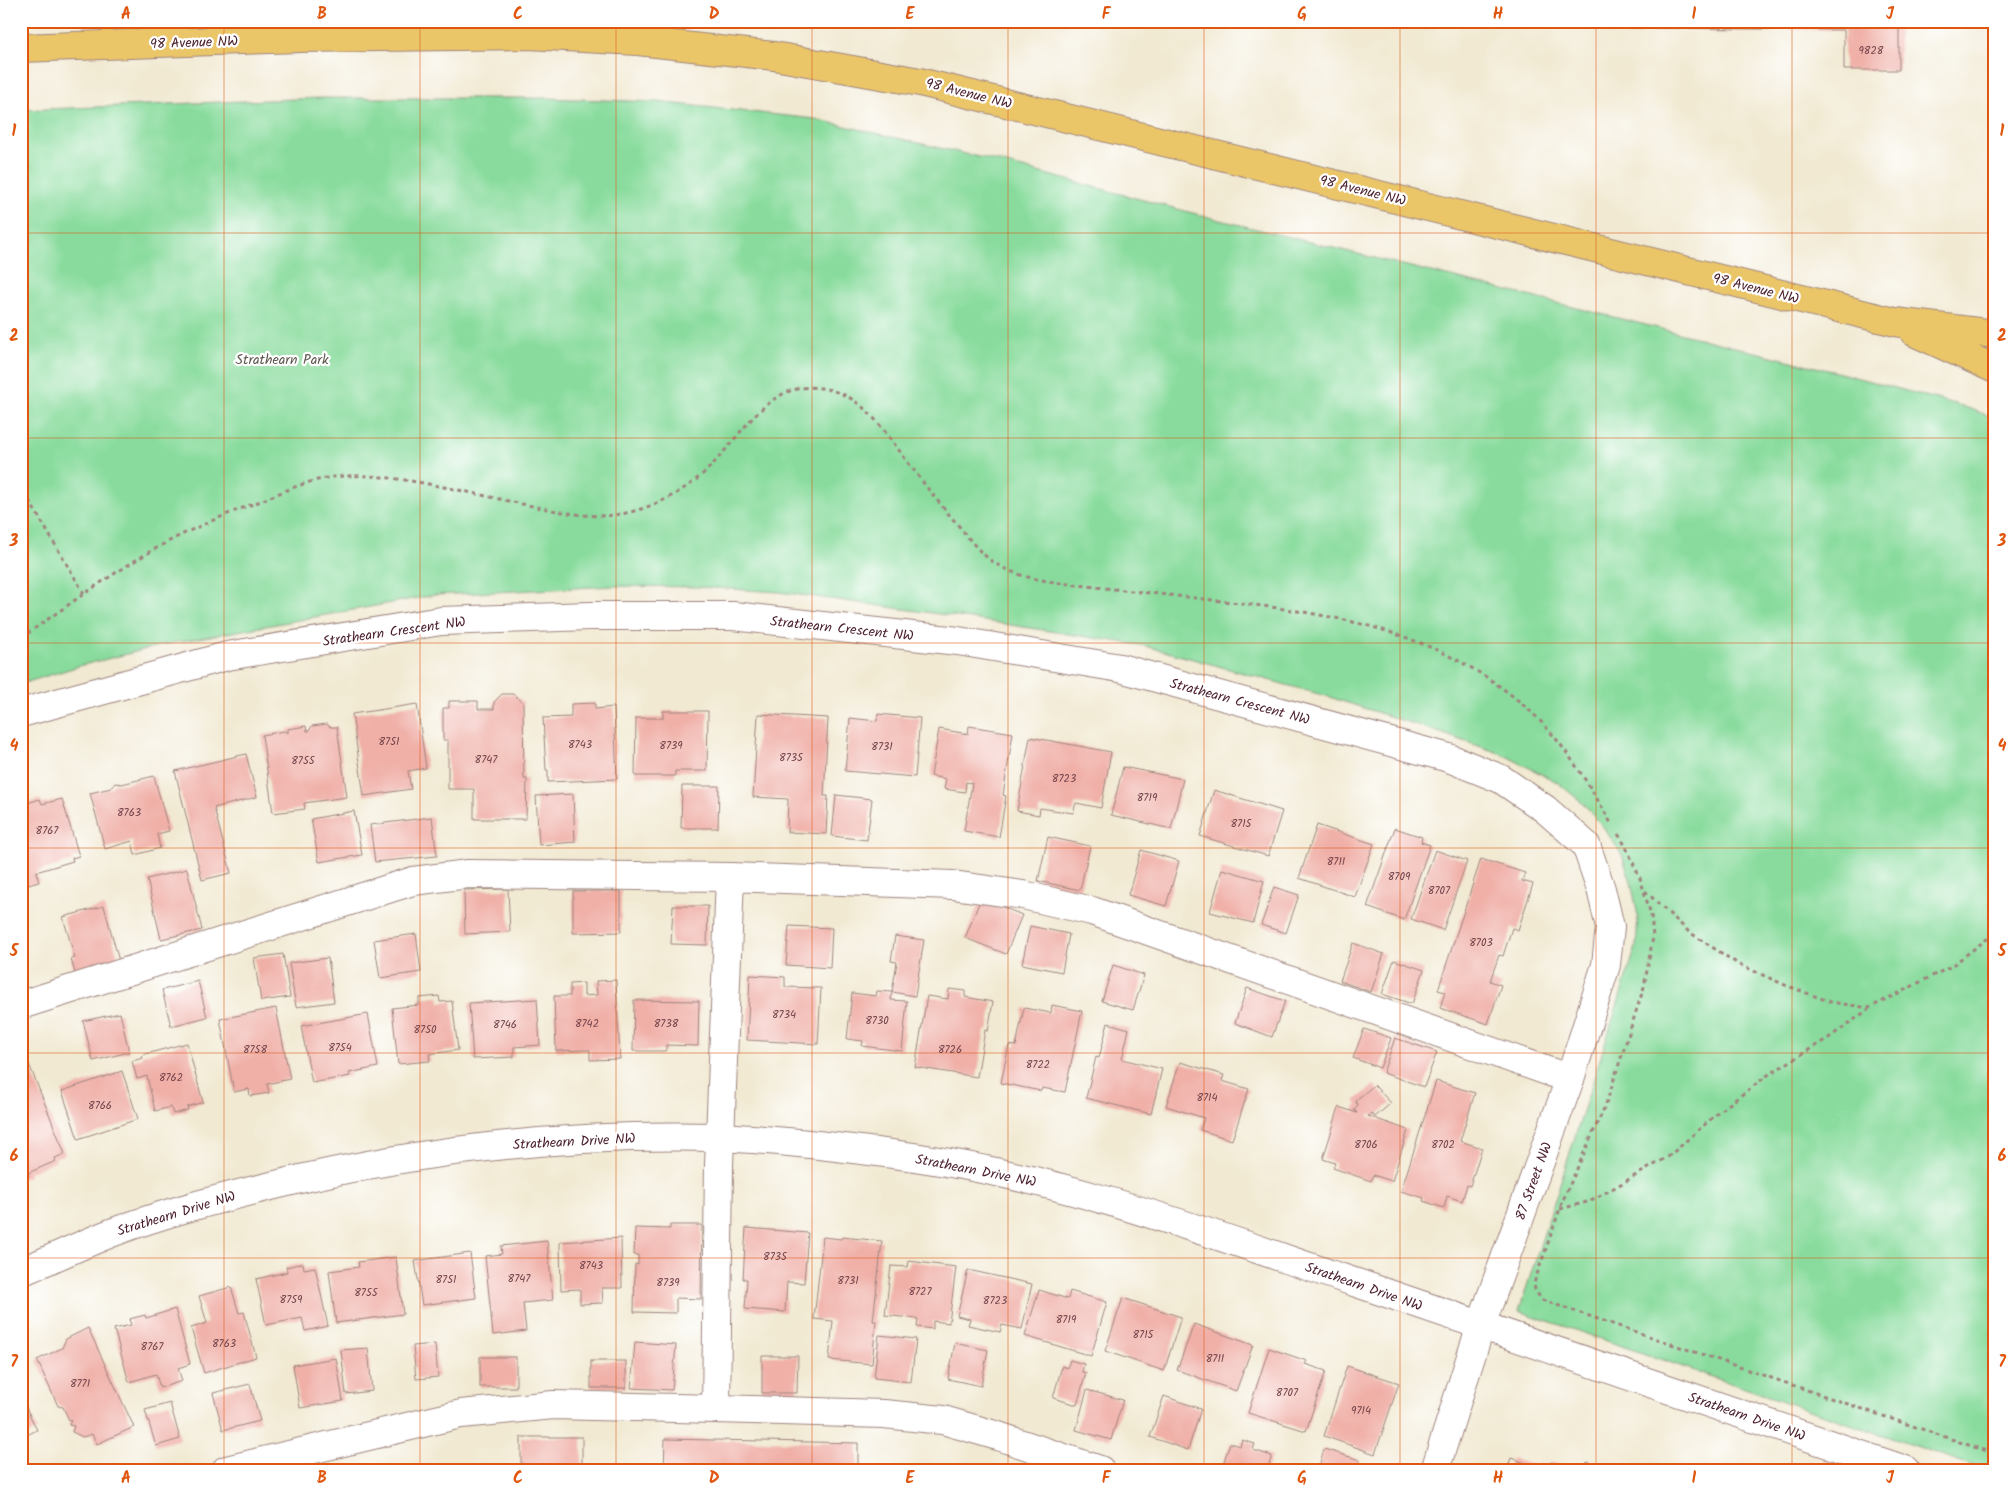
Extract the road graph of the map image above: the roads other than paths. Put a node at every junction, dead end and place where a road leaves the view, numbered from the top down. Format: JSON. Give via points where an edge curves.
{"nodes":[{"id":1,"x":21,"y":48,"type":"edge"},
{"id":2,"x":1894,"y":322,"type":"junction"},
{"id":3,"x":1995,"y":334,"type":"edge"},
{"id":4,"x":1995,"y":370,"type":"edge"},
{"id":5,"x":21,"y":713,"type":"edge"},
{"id":6,"x":730,"y":877,"type":"junction"},
{"id":7,"x":1601,"y":889,"type":"joint"},
{"id":8,"x":21,"y":1005,"type":"edge"},
{"id":9,"x":1570,"y":1079,"type":"junction"},
{"id":10,"x":720,"y":1138,"type":"junction"},
{"id":11,"x":21,"y":1272,"type":"edge"},
{"id":12,"x":1481,"y":1325,"type":"junction"},
{"id":13,"x":716,"y":1409,"type":"junction"},
{"id":14,"x":226,"y":1470,"type":"edge"},
{"id":15,"x":1100,"y":1470,"type":"edge"},
{"id":16,"x":1435,"y":1470,"type":"edge"},
{"id":17,"x":1905,"y":1470,"type":"edge"}],
"edges":[{"from":1,"to":2,"type":"main road","name":"98 Avenue NW","via":[[300,38],[528,35],[638,41],[774,56],[940,86]]},
{"from":2,"to":3,"type":"main road","name":"98 Avenue NW"},
{"from":2,"to":4,"type":"main road","name":"98 Avenue NW"},
{"from":5,"to":7,"type":"street","name":"Strathearn Crescent NW","via":[[227,656],[441,622],[590,616],[732,616],[958,641],[1120,668],[1449,758],[1501,779],[1545,809],[1586,845]]},
{"from":6,"to":8,"type":"street","via":[[468,874],[412,881]]},
{"from":6,"to":9,"type":"street","via":[[953,885],[1023,895],[1092,911]]},
{"from":6,"to":10,"type":"street"},
{"from":7,"to":9,"type":"street","name":"87 Street NW","via":[[1610,927],[1606,965]]},
{"from":9,"to":12,"type":"street","name":"87 Street NW"},
{"from":10,"to":11,"type":"street","name":"Strathearn Drive NW","via":[[555,1141],[430,1154],[367,1165],[242,1193],[176,1212],[112,1233]]},
{"from":10,"to":12,"type":"street","name":"Strathearn Drive NW","via":[[917,1157],[1002,1173],[1168,1220]]},
{"from":10,"to":13,"type":"street"},
{"from":12,"to":16,"type":"street","name":"87 Street NW"},
{"from":12,"to":17,"type":"street","name":"Strathearn Drive NW"},
{"from":13,"to":14,"type":"street","via":[[553,1405],[461,1414]]},
{"from":13,"to":15,"type":"street","via":[[884,1414],[943,1420]]}]}
